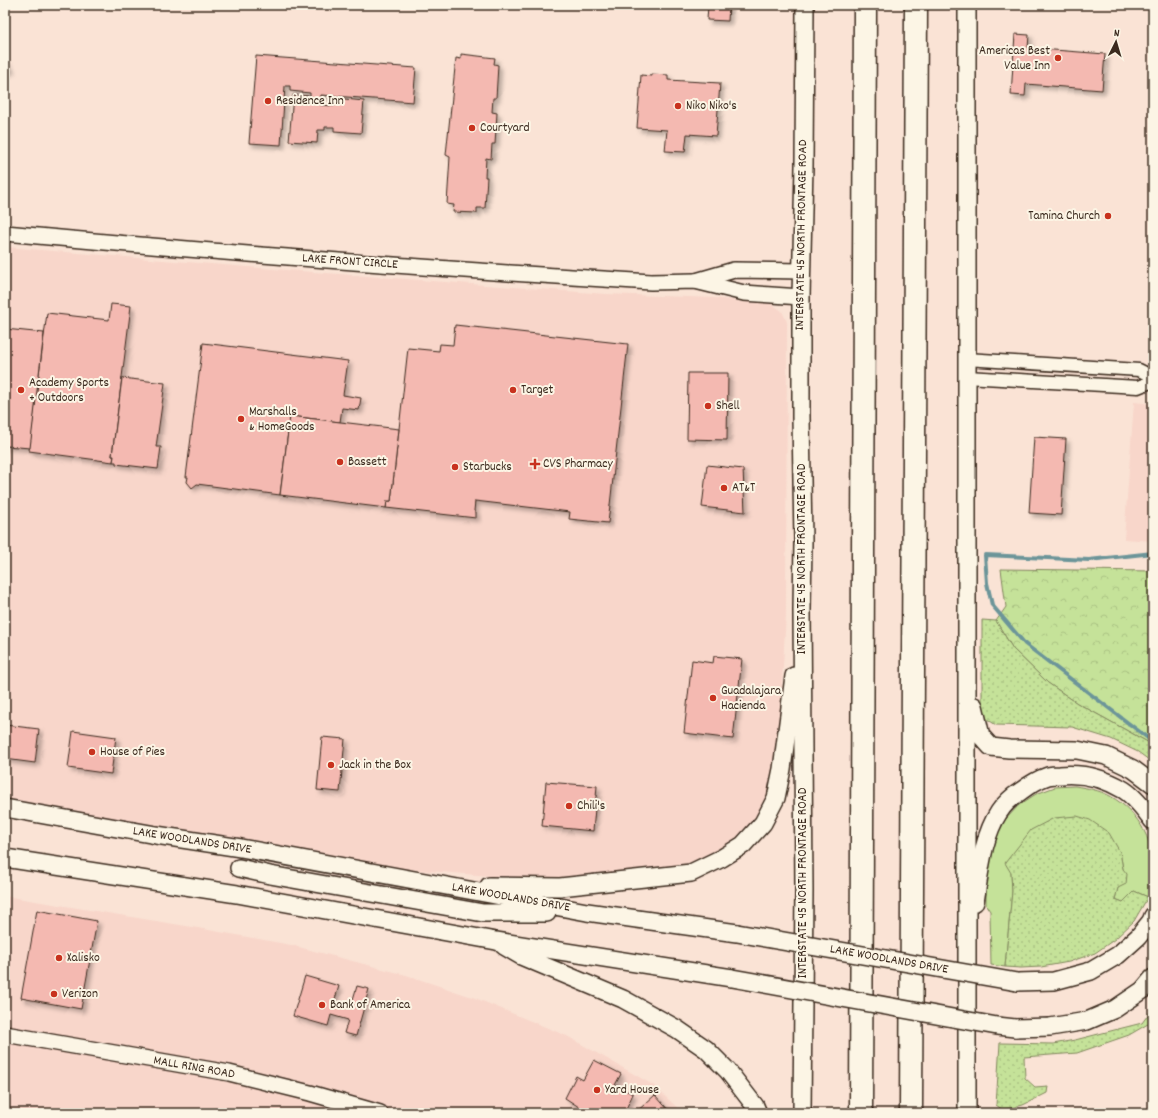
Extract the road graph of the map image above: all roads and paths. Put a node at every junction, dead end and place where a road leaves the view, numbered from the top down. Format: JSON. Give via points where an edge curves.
{"nodes":[{"id":1,"x":805,"y":5,"type":"edge"},
{"id":2,"x":865,"y":5,"type":"edge"},
{"id":3,"x":916,"y":5,"type":"edge"},
{"id":4,"x":967,"y":5,"type":"edge"},
{"id":5,"x":5,"y":233,"type":"edge"},
{"id":6,"x":801,"y":270,"type":"junction"},
{"id":7,"x":695,"y":281,"type":"junction"},
{"id":8,"x":801,"y":297,"type":"junction"},
{"id":9,"x":966,"y":359,"type":"junction"},
{"id":10,"x":966,"y":377,"type":"junction"},
{"id":11,"x":1153,"y":377,"type":"edge"},
{"id":12,"x":1153,"y":381,"type":"edge"},
{"id":13,"x":802,"y":610,"type":"junction"},
{"id":14,"x":967,"y":673,"type":"junction"},
{"id":15,"x":1153,"y":784,"type":"edge"},
{"id":16,"x":5,"y":808,"type":"edge"},
{"id":17,"x":1153,"y":821,"type":"edge"},
{"id":18,"x":241,"y":848,"type":"junction"},
{"id":19,"x":273,"y":854,"type":"junction"},
{"id":20,"x":5,"y":858,"type":"edge"},
{"id":21,"x":239,"y":868,"type":"junction"},
{"id":22,"x":270,"y":875,"type":"junction"},
{"id":23,"x":400,"y":878,"type":"junction"},
{"id":24,"x":237,"y":894,"type":"junction"},
{"id":25,"x":267,"y":900,"type":"junction"},
{"id":26,"x":587,"y":912,"type":"junction"},
{"id":27,"x":1153,"y":916,"type":"edge"},
{"id":28,"x":496,"y":941,"type":"junction"},
{"id":29,"x":967,"y":945,"type":"junction"},
{"id":30,"x":1153,"y":978,"type":"edge"},
{"id":31,"x":5,"y":1034,"type":"edge"},
{"id":32,"x":380,"y":1113,"type":"edge"},
{"id":33,"x":758,"y":1113,"type":"edge"},
{"id":34,"x":802,"y":1113,"type":"edge"},
{"id":35,"x":861,"y":1113,"type":"edge"},
{"id":36,"x":911,"y":1113,"type":"edge"},
{"id":37,"x":967,"y":1113,"type":"edge"}],
"edges":[{"from":1,"to":6,"type":"main road","name":"INTERSTATE 45 NORTH FRONTAGE ROAD"},
{"from":2,"to":35,"type":"highway"},
{"from":3,"to":36,"type":"highway"},
{"from":4,"to":9,"type":"main road"},
{"from":5,"to":7,"type":"street","name":"LAKE FRONT CIRCLE","via":[[374,264],[651,282]]},
{"from":6,"to":7,"type":"street","name":"LAKE FRONT CIRCLE","via":[[734,270]]},
{"from":6,"to":8,"type":"main road","name":"INTERSTATE 45 NORTH FRONTAGE ROAD"},
{"from":7,"to":8,"type":"street","name":"LAKE FRONT CIRCLE","via":[[744,294]]},
{"from":8,"to":13,"type":"main road","name":"INTERSTATE 45 NORTH FRONTAGE ROAD"},
{"from":9,"to":10,"type":"main road"},
{"from":9,"to":11,"type":"street","via":[[1139,370]]},
{"from":10,"to":12,"type":"street","via":[[1138,387]]},
{"from":10,"to":14,"type":"main road"},
{"from":13,"to":23,"type":"main road","via":[[776,798],[763,823],[743,845],[690,873],[600,884],[560,887],[480,886]]},
{"from":13,"to":34,"type":"main road","name":"INTERSTATE 45 NORTH FRONTAGE ROAD"},
{"from":14,"to":15,"type":"main road","via":[[981,736],[991,747],[1076,750],[1106,756],[1133,769]]},
{"from":14,"to":29,"type":"main road"},
{"from":16,"to":18,"type":"main road","name":"LAKE WOODLANDS DRIVE"},
{"from":17,"to":29,"type":"main road","via":[[1143,807],[1125,791],[1102,779],[1069,774],[1048,776],[1029,785],[1013,796],[1000,811],[986,838]]},
{"from":18,"to":19,"type":"main road","name":"LAKE WOODLANDS DRIVE"},
{"from":18,"to":21,"type":"main road"},
{"from":19,"to":22,"type":"main road"},
{"from":19,"to":23,"type":"main road","name":"LAKE WOODLANDS DRIVE"},
{"from":20,"to":24,"type":"main road"},
{"from":21,"to":22,"type":"main road"},
{"from":21,"to":24,"type":"main road"},
{"from":22,"to":25,"type":"main road"},
{"from":22,"to":26,"type":"main road","via":[[483,913]]},
{"from":23,"to":26,"type":"main road","name":"LAKE WOODLANDS DRIVE"},
{"from":24,"to":25,"type":"main road"},
{"from":25,"to":28,"type":"main road"},
{"from":26,"to":27,"type":"main road","name":"LAKE WOODLANDS DRIVE","bridge":true,"via":[[737,933],[1017,982],[1054,981],[1091,971],[1118,955],[1138,937]]},
{"from":28,"to":30,"type":"main road","bridge":true,"via":[[732,978],[1015,1028],[1050,1027],[1087,1021],[1115,1009],[1143,990]]},
{"from":28,"to":33,"type":"main road","via":[[521,956],[624,999],[677,1029],[706,1049],[723,1066]]},
{"from":29,"to":37,"type":"main road"},
{"from":31,"to":32,"type":"street","name":"MALL RING ROAD","via":[[229,1073],[310,1092]]}]}
